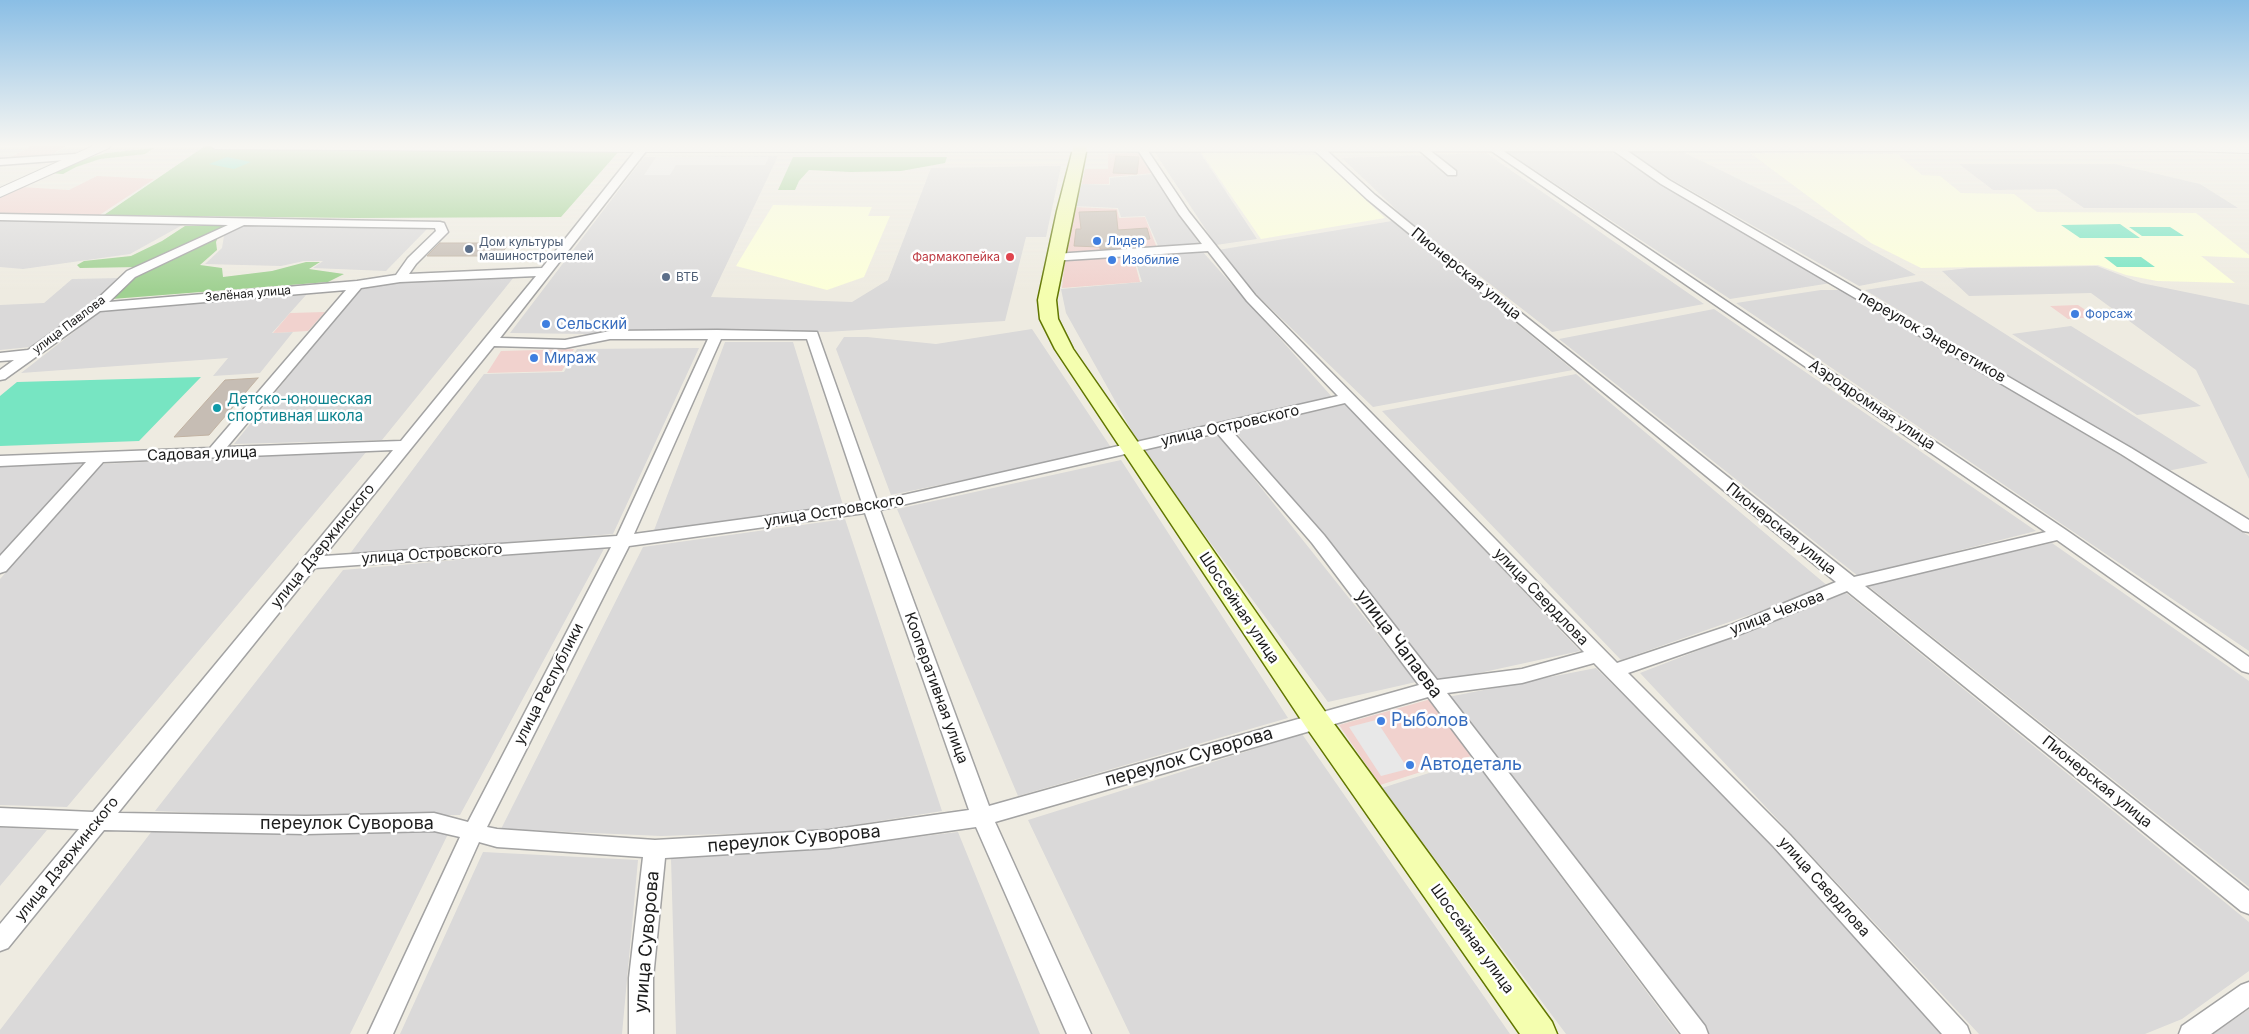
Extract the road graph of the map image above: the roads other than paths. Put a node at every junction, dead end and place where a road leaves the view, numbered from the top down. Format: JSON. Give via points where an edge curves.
{"nodes":[{"id":1,"x":607,"y":193,"type":"edge"},
{"id":2,"x":1069,"y":193,"type":"edge"},
{"id":3,"x":1171,"y":193,"type":"edge"},
{"id":4,"x":1367,"y":193,"type":"edge"},
{"id":5,"x":1559,"y":193,"type":"edge"},
{"id":6,"x":1684,"y":193,"type":"edge"},
{"id":7,"x":0,"y":217,"type":"edge"},
{"id":8,"x":244,"y":221,"type":"junction"},
{"id":9,"x":1211,"y":247,"type":"junction"},
{"id":10,"x":1055,"y":258,"type":"junction"},
{"id":11,"x":545,"y":272,"type":"junction"},
{"id":12,"x":400,"y":278,"type":"junction"},
{"id":13,"x":358,"y":285,"type":"junction"},
{"id":14,"x":97,"y":307,"type":"junction"},
{"id":15,"x":717,"y":334,"type":"junction"},
{"id":16,"x":490,"y":342,"type":"junction"},
{"id":17,"x":31,"y":354,"type":"junction"},
{"id":18,"x":0,"y":357,"type":"edge"},
{"id":19,"x":0,"y":376,"type":"edge"},
{"id":20,"x":1348,"y":398,"type":"junction"},
{"id":21,"x":1220,"y":427,"type":"junction"},
{"id":22,"x":405,"y":445,"type":"junction"},
{"id":23,"x":1131,"y":450,"type":"junction"},
{"id":24,"x":213,"y":454,"type":"junction"},
{"id":25,"x":98,"y":458,"type":"junction"},
{"id":26,"x":0,"y":461,"type":"edge"},
{"id":27,"x":871,"y":507,"type":"junction"},
{"id":28,"x":2249,"y":527,"type":"edge"},
{"id":29,"x":2060,"y":534,"type":"junction"},
{"id":30,"x":622,"y":541,"type":"junction"},
{"id":31,"x":310,"y":562,"type":"junction"},
{"id":32,"x":0,"y":567,"type":"edge"},
{"id":33,"x":1849,"y":584,"type":"junction"},
{"id":34,"x":1598,"y":655,"type":"junction"},
{"id":35,"x":2249,"y":666,"type":"edge"},
{"id":36,"x":1614,"y":671,"type":"junction"},
{"id":37,"x":1433,"y":688,"type":"junction"},
{"id":38,"x":1316,"y":720,"type":"junction"},
{"id":39,"x":0,"y":817,"type":"edge"},
{"id":40,"x":982,"y":817,"type":"junction"},
{"id":41,"x":97,"y":821,"type":"junction"},
{"id":42,"x":474,"y":831,"type":"junction"},
{"id":43,"x":655,"y":849,"type":"junction"},
{"id":44,"x":2249,"y":904,"type":"edge"},
{"id":45,"x":0,"y":941,"type":"edge"},
{"id":46,"x":2249,"y":994,"type":"edge"},
{"id":47,"x":380,"y":1034,"type":"edge"},
{"id":48,"x":641,"y":1034,"type":"edge"},
{"id":49,"x":1079,"y":1034,"type":"edge"},
{"id":50,"x":1540,"y":1034,"type":"edge"},
{"id":51,"x":1696,"y":1034,"type":"edge"},
{"id":52,"x":1958,"y":1034,"type":"edge"},
{"id":53,"x":2190,"y":1034,"type":"edge"}],
"edges":[{"from":1,"to":11,"type":"street","name":"улица Дзержинского"},
{"from":2,"to":10,"type":"main road","name":"Шоссейная улица"},
{"from":3,"to":9,"type":"street","name":"улица Свердлова"},
{"from":4,"to":33,"type":"street","name":"Пионерская улица"},
{"from":5,"to":29,"type":"street","name":"Аэродромная улица"},
{"from":6,"to":28,"type":"street","name":"переулок Энергетиков","via":[[2126,451]]},
{"from":7,"to":8,"type":"street"},
{"from":8,"to":12,"type":"street","via":[[440,224],[442,232],[412,261]]},
{"from":8,"to":14,"type":"street","name":"улица Павлова","via":[[131,274]]},
{"from":9,"to":10,"type":"street"},
{"from":9,"to":20,"type":"street","name":"улица Свердлова","via":[[1251,298]]},
{"from":10,"to":23,"type":"main road","name":"Шоссейная улица","via":[[1047,300],[1049,319],[1064,349]]},
{"from":11,"to":12,"type":"street","name":"Зелёная улица"},
{"from":11,"to":16,"type":"street","name":"улица Дзержинского"},
{"from":12,"to":13,"type":"street","name":"Зелёная улица"},
{"from":13,"to":14,"type":"street","name":"Зелёная улица"},
{"from":13,"to":24,"type":"street"},
{"from":14,"to":17,"type":"street","name":"улица Павлова"},
{"from":15,"to":16,"type":"street","via":[[610,335],[565,344]]},
{"from":15,"to":27,"type":"street","name":"Кооперативная улица","via":[[812,335]]},
{"from":15,"to":30,"type":"street","name":"улица Республики"},
{"from":16,"to":22,"type":"street","name":"улица Дзержинского"},
{"from":17,"to":18,"type":"street"},
{"from":17,"to":19,"type":"street","name":"улица Павлова"},
{"from":20,"to":21,"type":"street","name":"улица Островского"},
{"from":20,"to":34,"type":"street","name":"улица Свердлова"},
{"from":21,"to":23,"type":"street","name":"улица Островского"},
{"from":21,"to":37,"type":"street","name":"улица Чапаева","via":[[1318,539]]},
{"from":22,"to":24,"type":"street","name":"Садовая улица"},
{"from":22,"to":31,"type":"street","name":"улица Дзержинского"},
{"from":23,"to":27,"type":"street","name":"улица Островского"},
{"from":23,"to":38,"type":"main road","name":"Шоссейная улица"},
{"from":24,"to":25,"type":"street","name":"Садовая улица"},
{"from":25,"to":26,"type":"street","name":"Садовая улица"},
{"from":25,"to":32,"type":"street"},
{"from":27,"to":30,"type":"street","name":"улица Островского"},
{"from":27,"to":40,"type":"street","name":"Кооперативная улица"},
{"from":29,"to":33,"type":"street","name":"улица Чехова"},
{"from":29,"to":35,"type":"street","name":"Аэродромная улица"},
{"from":30,"to":31,"type":"street","name":"улица Островского"},
{"from":30,"to":42,"type":"street","name":"улица Республики"},
{"from":31,"to":41,"type":"street","name":"улица Дзержинского"},
{"from":33,"to":36,"type":"street","name":"улица Чехова","via":[[1738,629]]},
{"from":33,"to":44,"type":"street","name":"Пионерская улица"},
{"from":34,"to":36,"type":"street","name":"улица Свердлова"},
{"from":34,"to":37,"type":"street","name":"переулок Суворова","via":[[1522,676]]},
{"from":36,"to":52,"type":"street","name":"улица Свердлова","via":[[1782,841]]},
{"from":37,"to":38,"type":"street","name":"переулок Суворова"},
{"from":37,"to":51,"type":"street","name":"улица Чапаева"},
{"from":38,"to":40,"type":"street","name":"переулок Суворова"},
{"from":38,"to":50,"type":"main road","name":"Шоссейная улица"},
{"from":39,"to":41,"type":"street","name":"переулок Суворова"},
{"from":40,"to":43,"type":"street","name":"переулок Суворова","via":[[829,839]]},
{"from":40,"to":49,"type":"street","name":"Кооперативная улица"},
{"from":41,"to":42,"type":"street","name":"переулок Суворова","via":[[306,825],[434,822]]},
{"from":41,"to":45,"type":"street","name":"улица Дзержинского"},
{"from":42,"to":43,"type":"street","name":"переулок Суворова","via":[[497,838]]},
{"from":42,"to":47,"type":"street","name":"улица Республики"},
{"from":43,"to":48,"type":"street","name":"улица Суворова","via":[[641,978]]},
{"from":46,"to":53,"type":"street"}]}
